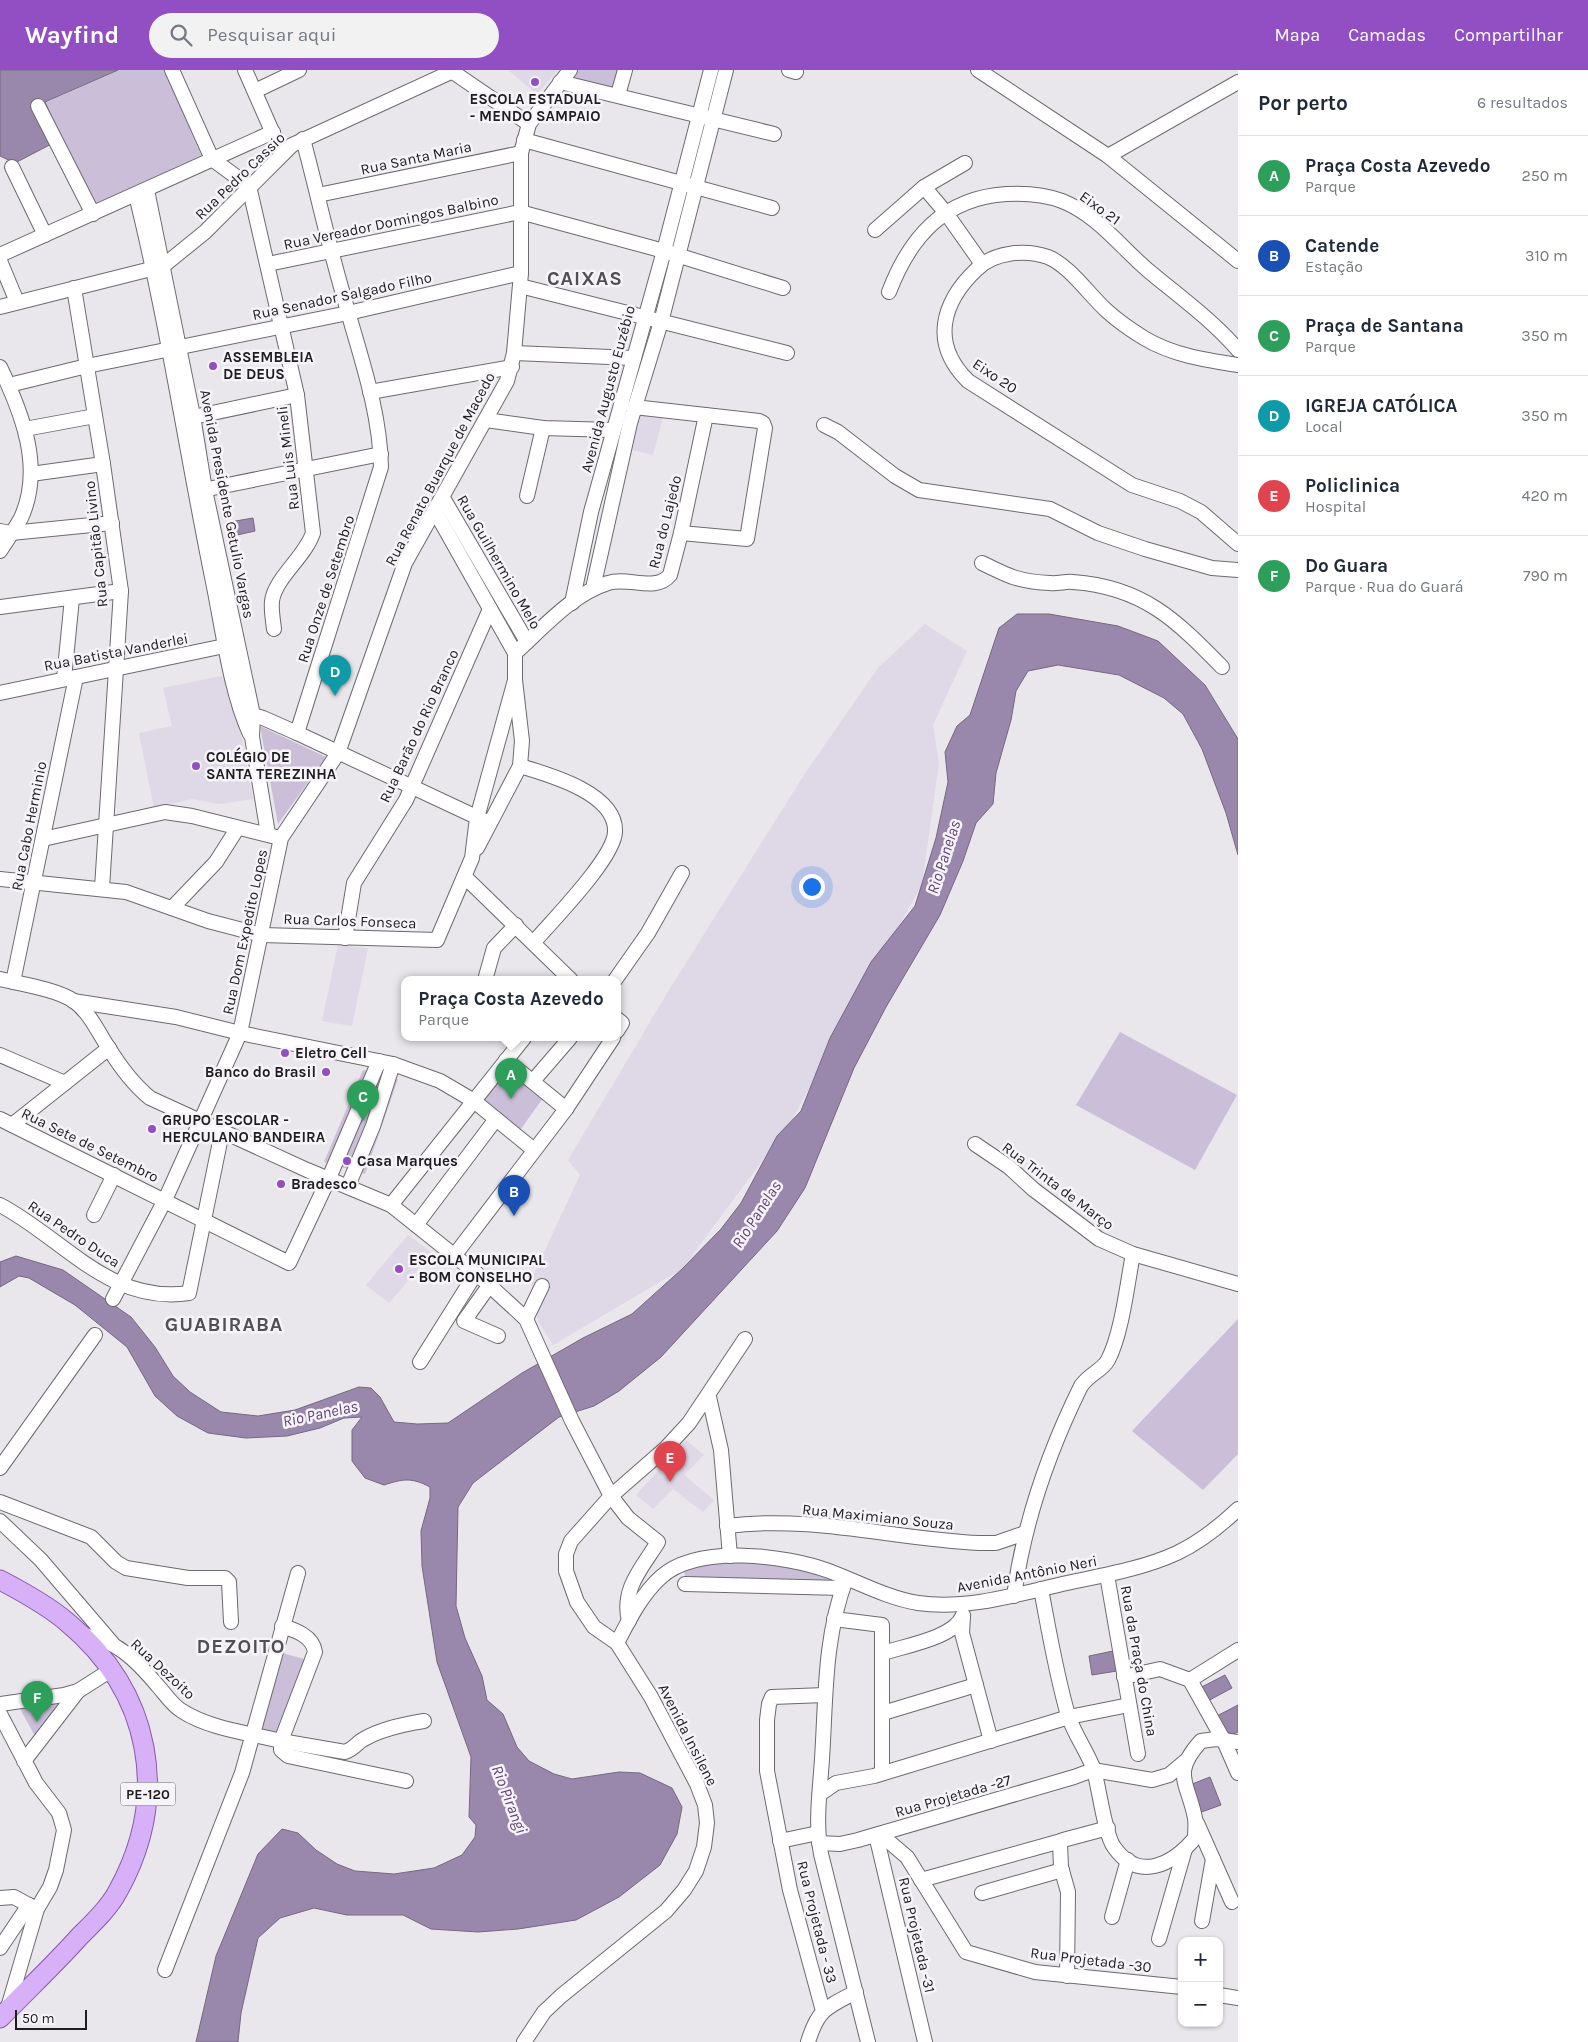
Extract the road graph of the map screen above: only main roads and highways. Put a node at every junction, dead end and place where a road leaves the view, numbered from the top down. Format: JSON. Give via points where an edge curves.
{"nodes":[{"id":1,"x":0,"y":1580,"type":"edge"},
{"id":2,"x":3,"y":2015,"type":"edge"}],
"edges":[{"from":1,"to":2,"type":"main road","number":"PE-120","via":[[46,1606],[81,1635],[111,1670],[138,1721],[147,1756],[149,1786],[140,1838],[118,1892],[100,1915]]}]}
